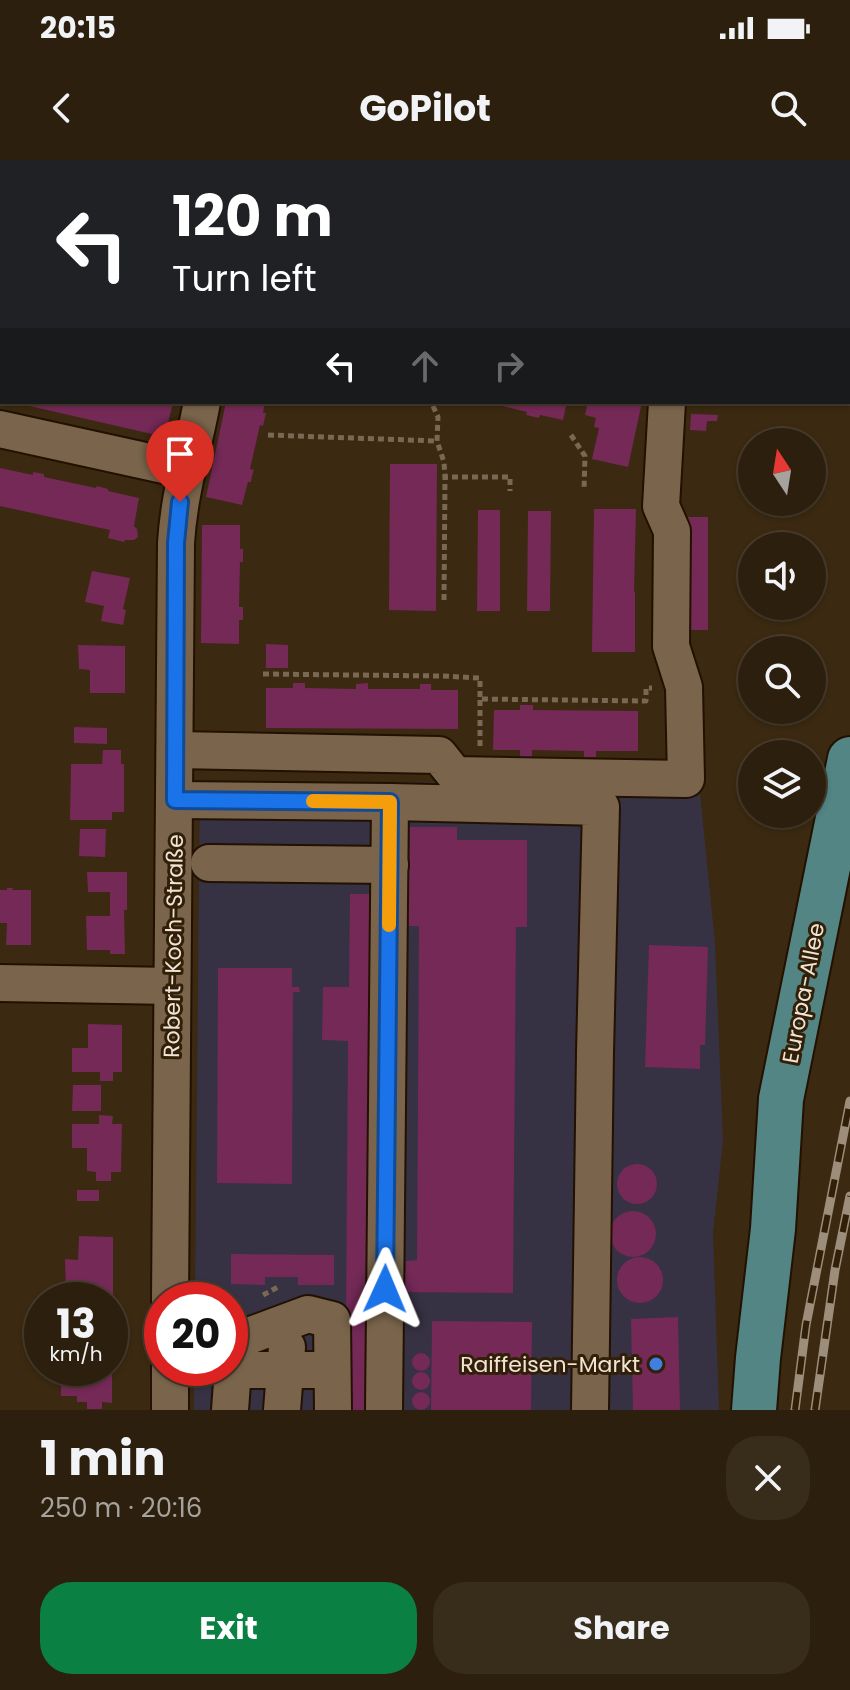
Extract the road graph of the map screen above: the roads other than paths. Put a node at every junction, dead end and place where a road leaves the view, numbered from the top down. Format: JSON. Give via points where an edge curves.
{"nodes":[{"id":1,"x":202,"y":404,"type":"edge"},
{"id":2,"x":667,"y":404,"type":"edge"},
{"id":3,"x":0,"y":429,"type":"edge"},
{"id":4,"x":186,"y":470,"type":"junction"},
{"id":5,"x":175,"y":750,"type":"junction"},
{"id":6,"x":850,"y":759,"type":"edge"},
{"id":7,"x":175,"y":800,"type":"junction"},
{"id":8,"x":390,"y":802,"type":"junction"},
{"id":9,"x":209,"y":863,"type":"dead end"},
{"id":10,"x":390,"y":865,"type":"junction"},
{"id":11,"x":850,"y":903,"type":"edge"},
{"id":12,"x":0,"y":983,"type":"edge"},
{"id":13,"x":172,"y":986,"type":"junction"},
{"id":14,"x":773,"y":1229,"type":"junction"},
{"id":15,"x":170,"y":1282,"type":"edge"},
{"id":16,"x":287,"y":1322,"type":"junction"},
{"id":17,"x":248,"y":1336,"type":"edge"},
{"id":18,"x":286,"y":1369,"type":"junction"},
{"id":19,"x":248,"y":1370,"type":"edge"},
{"id":20,"x":332,"y":1370,"type":"junction"},
{"id":21,"x":170,"y":1386,"type":"edge"},
{"id":22,"x":232,"y":1386,"type":"edge"},
{"id":23,"x":170,"y":1410,"type":"edge"},
{"id":24,"x":230,"y":1410,"type":"edge"},
{"id":25,"x":282,"y":1410,"type":"edge"},
{"id":26,"x":333,"y":1410,"type":"edge"},
{"id":27,"x":384,"y":1410,"type":"edge"},
{"id":28,"x":590,"y":1410,"type":"edge"},
{"id":29,"x":754,"y":1410,"type":"edge"}],
"edges":[{"from":1,"to":4,"type":"street","name":"Robert-Koch-Straße"},
{"from":2,"to":5,"type":"street","via":[[661,506],[672,531],[671,646],[684,687],[686,779],[455,775],[439,755]]},
{"from":3,"to":4,"type":"street"},
{"from":4,"to":5,"type":"street","name":"Robert-Koch-Straße","via":[[176,543]]},
{"from":5,"to":7,"type":"street","name":"Robert-Koch-Straße"},
{"from":6,"to":14,"type":"main road","name":"Europa-Allee","via":[[781,1099]]},
{"from":7,"to":8,"type":"street"},
{"from":7,"to":13,"type":"street","name":"Robert-Koch-Straße"},
{"from":8,"to":10,"type":"street"},
{"from":8,"to":28,"type":"street","via":[[601,807]]},
{"from":9,"to":10,"type":"street"},
{"from":10,"to":27,"type":"street"},
{"from":11,"to":14,"type":"main road","name":"Europa-Allee","via":[[810,1106]]},
{"from":12,"to":13,"type":"street"},
{"from":13,"to":15,"type":"street","name":"Robert-Koch-Straße"},
{"from":14,"to":29,"type":"main road","name":"Europa-Allee"},
{"from":16,"to":17,"type":"street"},
{"from":16,"to":18,"type":"street"},
{"from":16,"to":20,"type":"street","via":[[308,1314],[332,1320]]},
{"from":18,"to":19,"type":"street"},
{"from":18,"to":20,"type":"street"},
{"from":18,"to":25,"type":"street"},
{"from":20,"to":26,"type":"street"},
{"from":21,"to":23,"type":"street"},
{"from":22,"to":24,"type":"street"}]}
